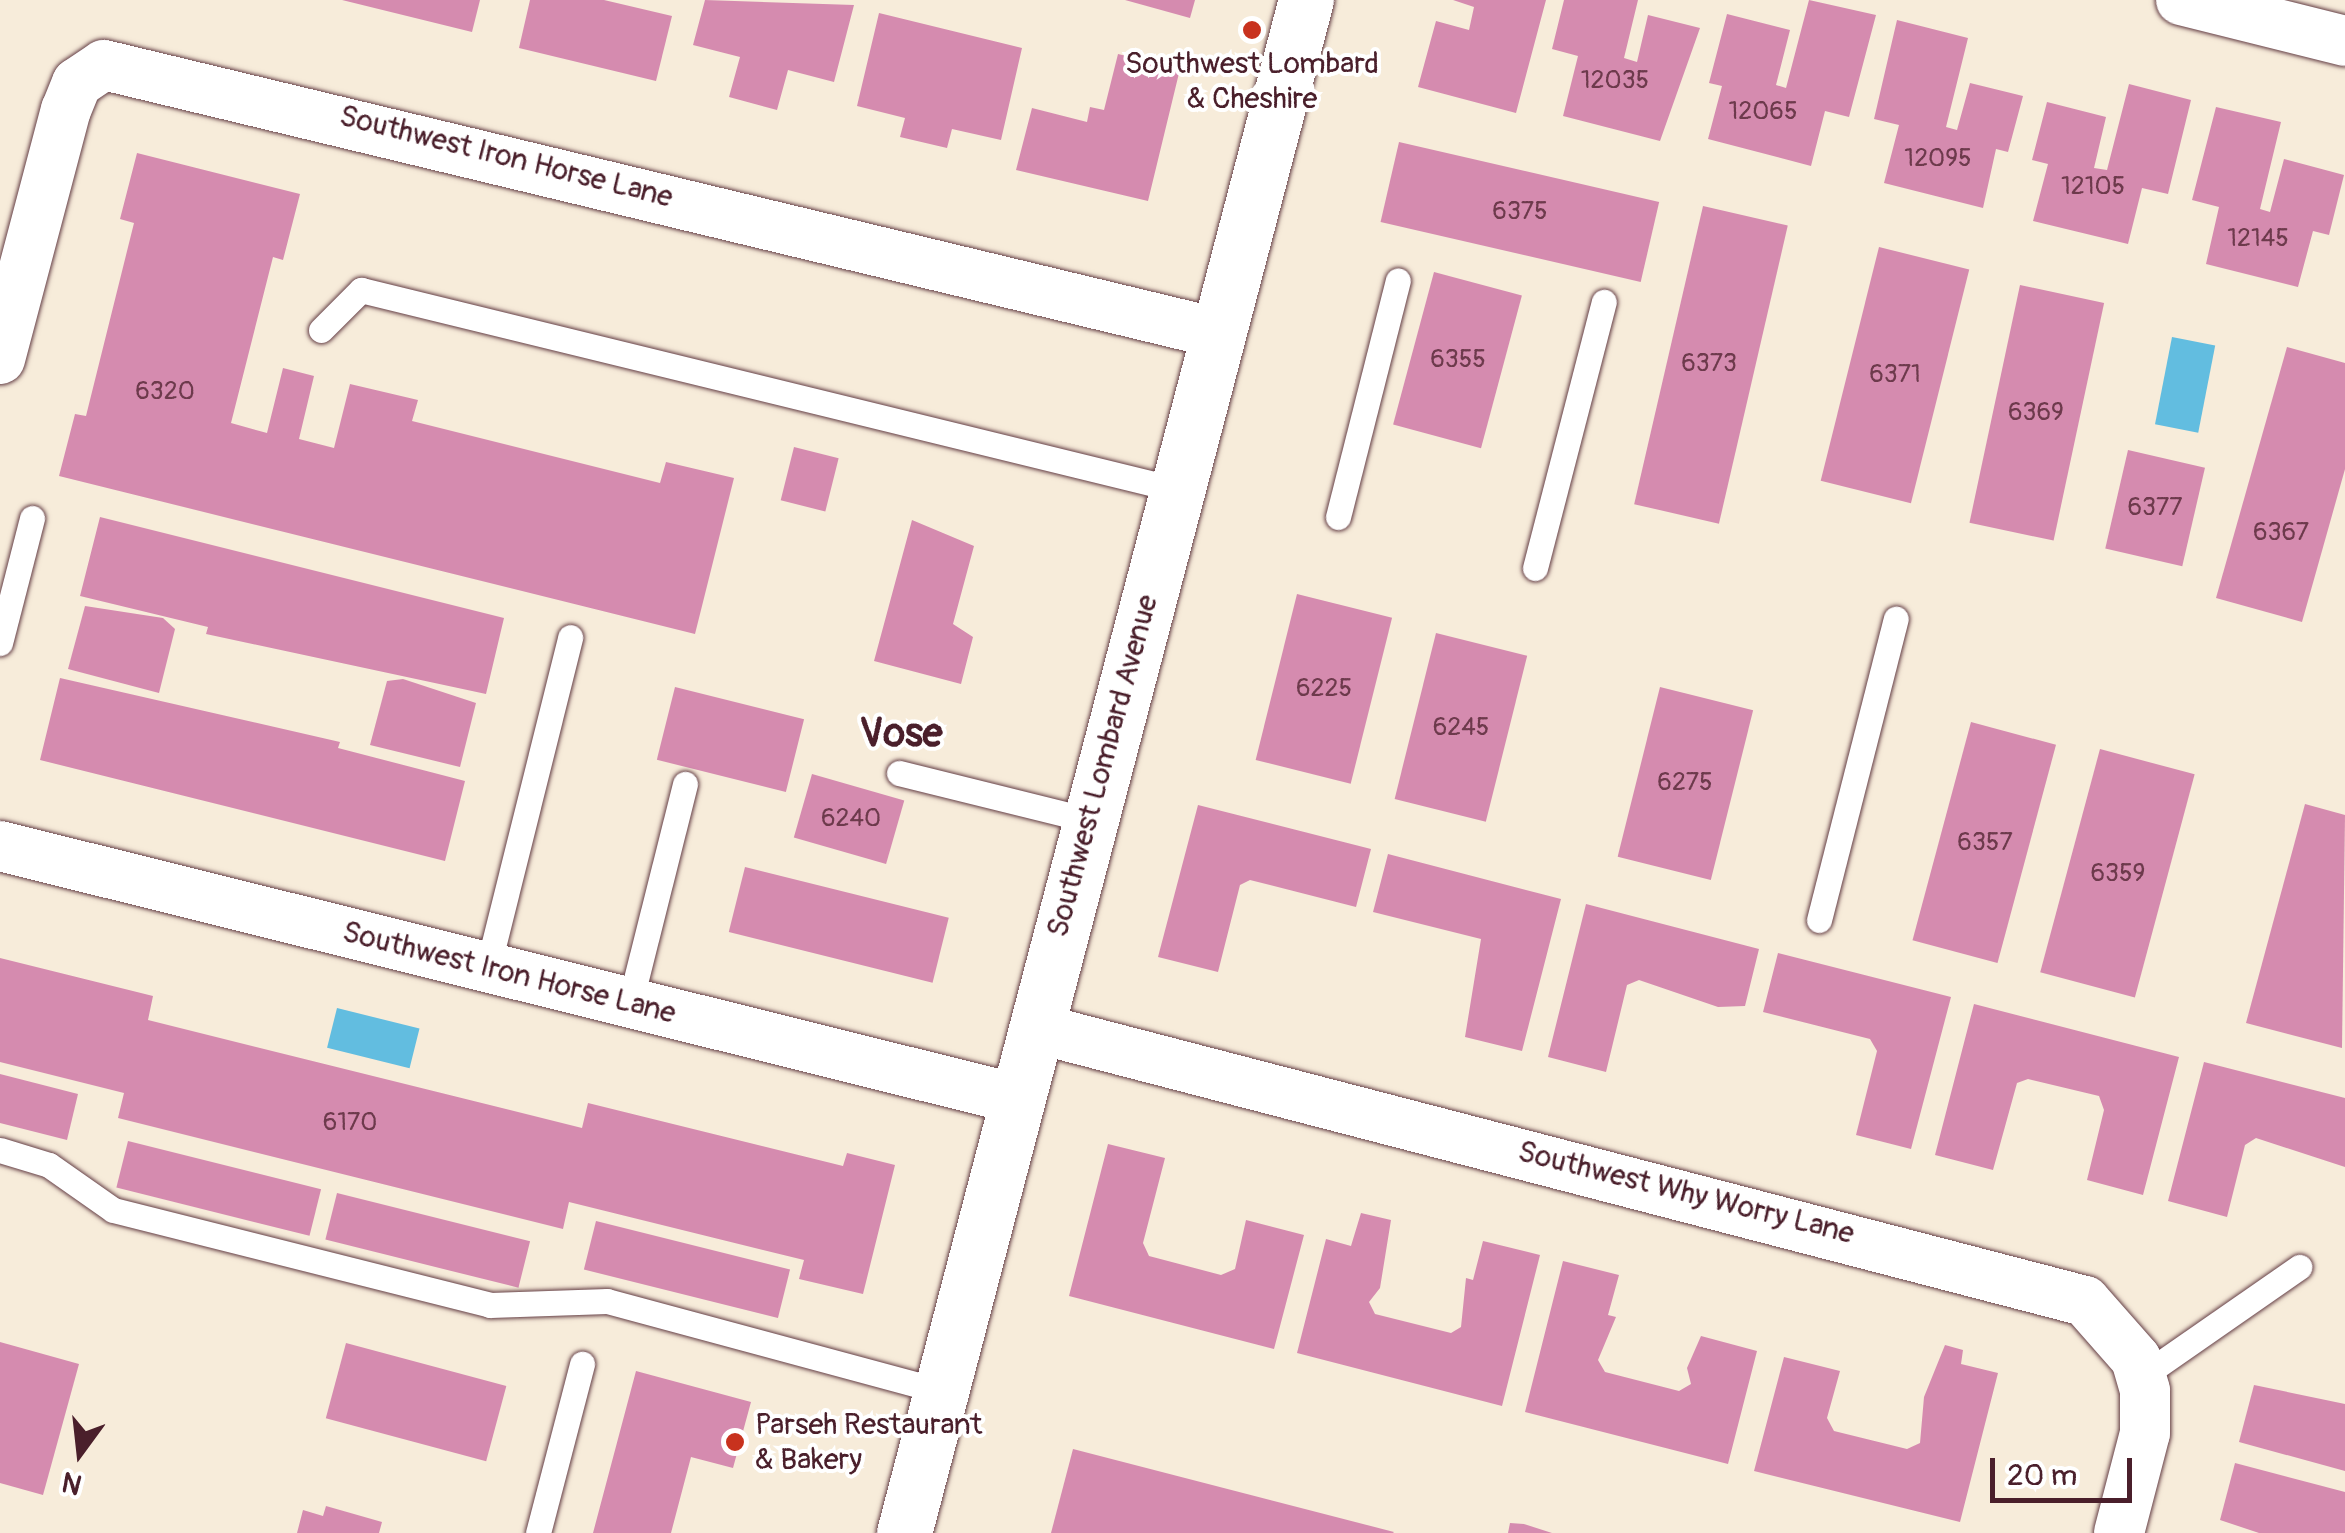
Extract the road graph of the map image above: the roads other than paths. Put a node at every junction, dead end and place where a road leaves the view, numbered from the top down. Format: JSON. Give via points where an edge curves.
{"nodes":[{"id":1,"x":1306,"y":0,"type":"edge"},
{"id":2,"x":2181,"y":0,"type":"edge"},
{"id":3,"x":2345,"y":41,"type":"edge"},
{"id":4,"x":1398,"y":280,"type":"dead end"},
{"id":5,"x":1604,"y":302,"type":"dead end"},
{"id":6,"x":321,"y":330,"type":"dead end"},
{"id":7,"x":1217,"y":333,"type":"junction"},
{"id":8,"x":0,"y":359,"type":"edge"},
{"id":9,"x":1175,"y":489,"type":"junction"},
{"id":10,"x":1338,"y":517,"type":"dead end"},
{"id":11,"x":32,"y":518,"type":"dead end"},
{"id":12,"x":1536,"y":568,"type":"dead end"},
{"id":13,"x":1896,"y":619,"type":"dead end"},
{"id":14,"x":570,"y":637,"type":"dead end"},
{"id":15,"x":0,"y":643,"type":"edge"},
{"id":16,"x":898,"y":774,"type":"dead end"},
{"id":17,"x":686,"y":784,"type":"dead end"},
{"id":18,"x":1089,"y":820,"type":"junction"},
{"id":19,"x":0,"y":846,"type":"edge"},
{"id":20,"x":1819,"y":920,"type":"dead end"},
{"id":21,"x":488,"y":968,"type":"junction"},
{"id":22,"x":630,"y":1003,"type":"junction"},
{"id":23,"x":1036,"y":1028,"type":"junction"},
{"id":24,"x":1017,"y":1099,"type":"junction"},
{"id":25,"x":0,"y":1150,"type":"edge"},
{"id":26,"x":2299,"y":1266,"type":"dead end"},
{"id":27,"x":582,"y":1364,"type":"dead end"},
{"id":28,"x":2141,"y":1376,"type":"junction"},
{"id":29,"x":940,"y":1391,"type":"junction"},
{"id":30,"x":538,"y":1533,"type":"edge"},
{"id":31,"x":904,"y":1533,"type":"edge"},
{"id":32,"x":2118,"y":1533,"type":"edge"}],
"edges":[{"from":1,"to":7,"type":"street","name":"Southwest Lombard Avenue"},
{"from":2,"to":3,"type":"street"},
{"from":4,"to":10,"type":"lane"},
{"from":5,"to":12,"type":"lane"},
{"from":6,"to":9,"type":"lane","via":[[360,290]]},
{"from":7,"to":8,"type":"street","name":"Southwest Iron Horse Lane","via":[[104,64],[70,96]]},
{"from":7,"to":9,"type":"street","name":"Southwest Lombard Avenue"},
{"from":9,"to":18,"type":"street","name":"Southwest Lombard Avenue"},
{"from":11,"to":15,"type":"lane"},
{"from":13,"to":20,"type":"lane"},
{"from":14,"to":21,"type":"lane"},
{"from":16,"to":18,"type":"lane"},
{"from":17,"to":22,"type":"lane"},
{"from":18,"to":23,"type":"street","name":"Southwest Lombard Avenue"},
{"from":19,"to":21,"type":"street","name":"Southwest Iron Horse Lane"},
{"from":21,"to":22,"type":"street","name":"Southwest Iron Horse Lane"},
{"from":22,"to":24,"type":"street","name":"Southwest Iron Horse Lane"},
{"from":23,"to":24,"type":"street","name":"Southwest Lombard Avenue"},
{"from":23,"to":28,"type":"street","name":"Southwest Why Worry Lane","via":[[2050,1286],[2113,1324]]},
{"from":24,"to":29,"type":"street","name":"Southwest Lombard Avenue"},
{"from":25,"to":29,"type":"lane","via":[[49,1165],[113,1210],[490,1305],[607,1301]]},
{"from":26,"to":28,"type":"lane"},
{"from":27,"to":30,"type":"lane"},
{"from":28,"to":32,"type":"street","name":"Southwest Why Worry Lane","via":[[2146,1433]]},
{"from":29,"to":31,"type":"street","name":"Southwest Lombard Avenue"}]}
